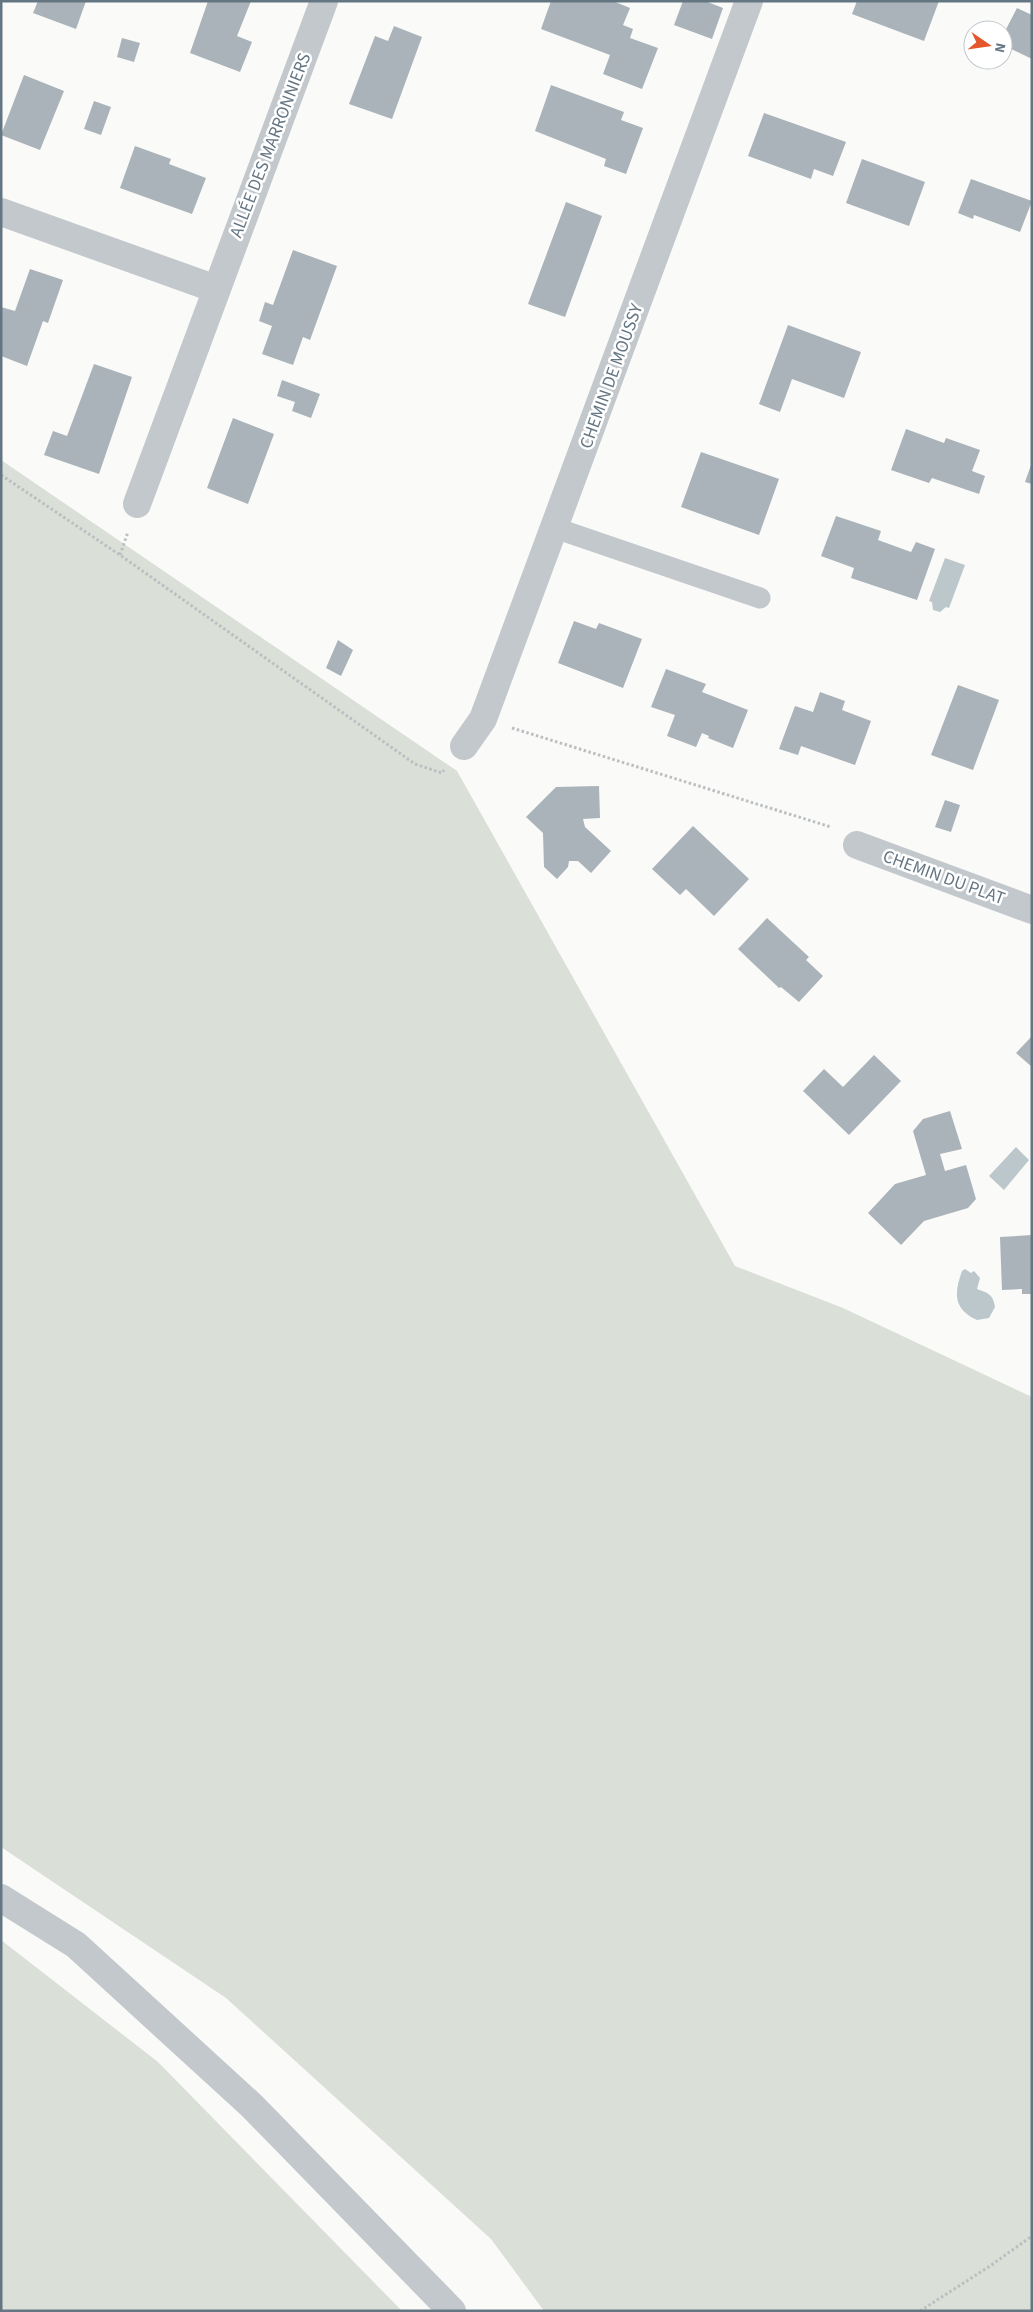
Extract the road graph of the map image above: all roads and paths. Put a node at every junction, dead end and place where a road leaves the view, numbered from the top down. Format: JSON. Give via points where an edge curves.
{"nodes":[{"id":1,"x":324,"y":1,"type":"edge"},
{"id":2,"x":749,"y":1,"type":"edge"},
{"id":3,"x":1,"y":212,"type":"edge"},
{"id":4,"x":216,"y":290,"type":"junction"},
{"id":5,"x":1,"y":475,"type":"edge"},
{"id":6,"x":137,"y":504,"type":"dead end"},
{"id":7,"x":554,"y":528,"type":"junction"},
{"id":8,"x":760,"y":598,"type":"dead end"},
{"id":9,"x":483,"y":719,"type":"junction"},
{"id":10,"x":464,"y":746,"type":"joint"},
{"id":11,"x":857,"y":845,"type":"joint"},
{"id":12,"x":1032,"y":910,"type":"edge"},
{"id":13,"x":1,"y":1898,"type":"edge"},
{"id":14,"x":1032,"y":2236,"type":"edge"},
{"id":15,"x":452,"y":2311,"type":"edge"},
{"id":16,"x":920,"y":2311,"type":"edge"}],
"edges":[{"from":1,"to":4,"type":"street","name":"ALLÉE DES MARRONNIERS"},
{"from":2,"to":7,"type":"street","name":"CHEMIN DE MOUSSY"},
{"from":3,"to":4,"type":"street"},
{"from":4,"to":6,"type":"street","name":"ALLÉE DES MARRONNIERS"},
{"from":5,"to":10,"type":"path","via":[[120,555],[414,764],[442,773]]},
{"from":7,"to":8,"type":"lane"},
{"from":7,"to":9,"type":"street","name":"CHEMIN DE MOUSSY"},
{"from":9,"to":10,"type":"street","name":"CHEMIN DE MOUSSY"},
{"from":9,"to":11,"type":"path","via":[[848,833]]},
{"from":11,"to":12,"type":"street","name":"CHEMIN DU PLAT"},
{"from":13,"to":15,"type":"street","via":[[76,1945],[252,2106]]},
{"from":14,"to":16,"type":"path"}]}
